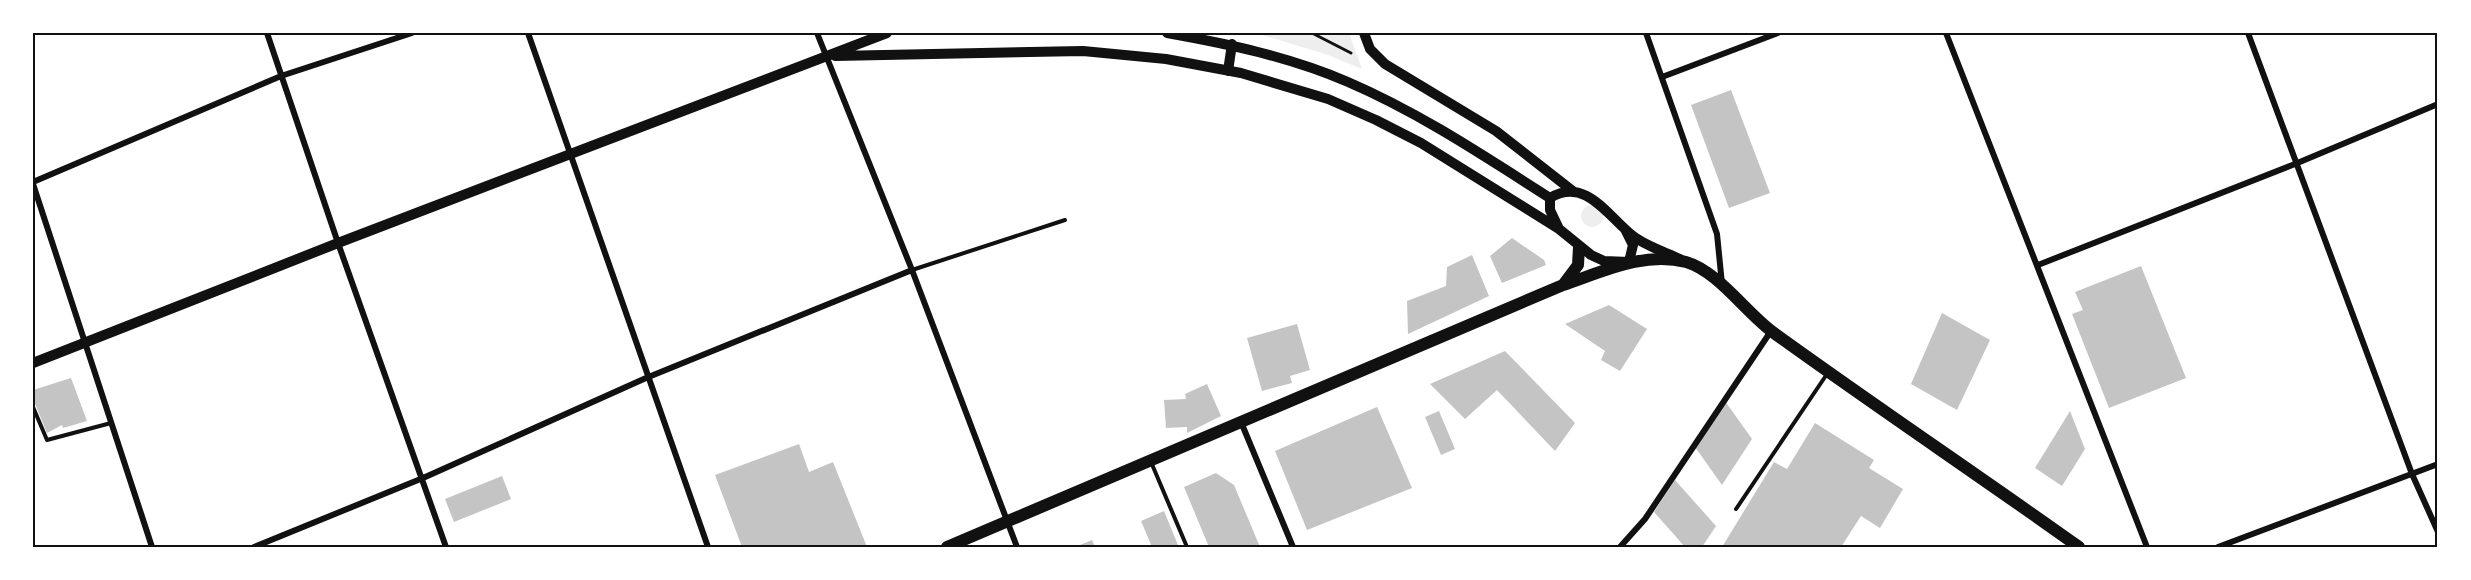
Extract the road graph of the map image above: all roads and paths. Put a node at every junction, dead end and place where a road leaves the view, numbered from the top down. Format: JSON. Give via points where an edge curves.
{"nodes":[{"id":1,"x":267,"y":33,"type":"edge"},
{"id":2,"x":411,"y":33,"type":"edge"},
{"id":3,"x":528,"y":33,"type":"edge"},
{"id":4,"x":817,"y":33,"type":"edge"},
{"id":5,"x":887,"y":33,"type":"edge"},
{"id":6,"x":1167,"y":33,"type":"edge"},
{"id":7,"x":1312,"y":33,"type":"edge"},
{"id":8,"x":1364,"y":33,"type":"edge"},
{"id":9,"x":1646,"y":33,"type":"edge"},
{"id":10,"x":1778,"y":33,"type":"edge"},
{"id":11,"x":1946,"y":33,"type":"edge"},
{"id":12,"x":2248,"y":33,"type":"edge"},
{"id":13,"x":1232,"y":44,"type":"junction"},
{"id":14,"x":1351,"y":53,"type":"dead end"},
{"id":15,"x":826,"y":56,"type":"junction"},
{"id":16,"x":1228,"y":71,"type":"junction"},
{"id":17,"x":281,"y":76,"type":"junction"},
{"id":18,"x":1662,"y":77,"type":"junction"},
{"id":19,"x":2438,"y":104,"type":"edge"},
{"id":20,"x":569,"y":154,"type":"junction"},
{"id":21,"x":2295,"y":164,"type":"junction"},
{"id":22,"x":33,"y":183,"type":"edge"},
{"id":23,"x":1574,"y":192,"type":"junction"},
{"id":24,"x":1550,"y":198,"type":"junction"},
{"id":25,"x":1065,"y":220,"type":"dead end"},
{"id":26,"x":1559,"y":229,"type":"junction"},
{"id":27,"x":1625,"y":229,"type":"junction"},
{"id":28,"x":338,"y":243,"type":"junction"},
{"id":29,"x":1579,"y":247,"type":"junction"},
{"id":30,"x":1629,"y":262,"type":"junction"},
{"id":31,"x":1688,"y":263,"type":"junction"},
{"id":32,"x":2038,"y":265,"type":"junction"},
{"id":33,"x":912,"y":270,"type":"junction"},
{"id":34,"x":1563,"y":285,"type":"junction"},
{"id":35,"x":1722,"y":285,"type":"junction"},
{"id":36,"x":1771,"y":331,"type":"junction"},
{"id":37,"x":84,"y":343,"type":"junction"},
{"id":38,"x":33,"y":363,"type":"edge"},
{"id":39,"x":1829,"y":371,"type":"junction"},
{"id":40,"x":646,"y":378,"type":"junction"},
{"id":41,"x":33,"y":407,"type":"edge"},
{"id":42,"x":1241,"y":422,"type":"junction"},
{"id":43,"x":111,"y":423,"type":"junction"},
{"id":44,"x":1150,"y":459,"type":"junction"},
{"id":45,"x":2438,"y":464,"type":"edge"},
{"id":46,"x":2412,"y":474,"type":"junction"},
{"id":47,"x":423,"y":478,"type":"junction"},
{"id":48,"x":1737,"y":509,"type":"dead end"},
{"id":49,"x":1007,"y":521,"type":"junction"},
{"id":50,"x":2438,"y":532,"type":"edge"},
{"id":51,"x":152,"y":547,"type":"edge"},
{"id":52,"x":254,"y":547,"type":"edge"},
{"id":53,"x":446,"y":547,"type":"edge"},
{"id":54,"x":708,"y":547,"type":"edge"},
{"id":55,"x":948,"y":547,"type":"edge"},
{"id":56,"x":1017,"y":547,"type":"edge"},
{"id":57,"x":1187,"y":547,"type":"edge"},
{"id":58,"x":1293,"y":547,"type":"edge"},
{"id":59,"x":1620,"y":547,"type":"edge"},
{"id":60,"x":2079,"y":547,"type":"edge"},
{"id":61,"x":2147,"y":547,"type":"edge"},
{"id":62,"x":2218,"y":547,"type":"edge"}],
"edges":[{"from":1,"to":17,"type":"street"},
{"from":2,"to":17,"type":"street"},
{"from":3,"to":20,"type":"street"},
{"from":4,"to":15,"type":"street"},
{"from":5,"to":15,"type":"street"},
{"from":6,"to":13,"type":"street"},
{"from":7,"to":14,"type":"path"},
{"from":8,"to":23,"type":"street","via":[[1370,49],[1385,64],[1497,131]]},
{"from":9,"to":18,"type":"street"},
{"from":10,"to":18,"type":"street"},
{"from":11,"to":32,"type":"street"},
{"from":12,"to":21,"type":"street"},
{"from":13,"to":16,"type":"street"},
{"from":13,"to":24,"type":"street","via":[[1346,82],[1400,107],[1459,139]]},
{"from":15,"to":16,"type":"street","via":[[1083,51],[1166,59]]},
{"from":15,"to":20,"type":"street"},
{"from":15,"to":33,"type":"street"},
{"from":16,"to":26,"type":"street","via":[[1284,84],[1376,120],[1421,143]]},
{"from":17,"to":22,"type":"street"},
{"from":17,"to":28,"type":"street"},
{"from":18,"to":35,"type":"street","via":[[1717,234]]},
{"from":19,"to":21,"type":"street"},
{"from":20,"to":28,"type":"street"},
{"from":20,"to":40,"type":"street"},
{"from":21,"to":32,"type":"street"},
{"from":21,"to":46,"type":"street"},
{"from":22,"to":37,"type":"street"},
{"from":23,"to":24,"type":"street"},
{"from":23,"to":27,"type":"street","via":[[1599,203]]},
{"from":24,"to":26,"type":"street","via":[[1550,210]]},
{"from":25,"to":33,"type":"lane"},
{"from":26,"to":29,"type":"street"},
{"from":27,"to":30,"type":"street","via":[[1633,246]]},
{"from":27,"to":31,"type":"street"},
{"from":28,"to":37,"type":"street"},
{"from":28,"to":47,"type":"street"},
{"from":29,"to":30,"type":"street","via":[[1604,261]]},
{"from":29,"to":34,"type":"main road","via":[[1578,265]]},
{"from":30,"to":31,"type":"main road","via":[[1661,258]]},
{"from":30,"to":34,"type":"main road"},
{"from":31,"to":35,"type":"main road"},
{"from":32,"to":61,"type":"street"},
{"from":33,"to":40,"type":"street"},
{"from":33,"to":49,"type":"street"},
{"from":34,"to":42,"type":"main road"},
{"from":35,"to":36,"type":"main road"},
{"from":36,"to":39,"type":"main road"},
{"from":36,"to":59,"type":"street","via":[[1645,519]]},
{"from":37,"to":38,"type":"street"},
{"from":37,"to":43,"type":"street"},
{"from":39,"to":48,"type":"lane"},
{"from":39,"to":60,"type":"main road"},
{"from":40,"to":47,"type":"street"},
{"from":40,"to":54,"type":"street"},
{"from":41,"to":43,"type":"lane","via":[[48,440]]},
{"from":42,"to":44,"type":"main road"},
{"from":42,"to":58,"type":"street"},
{"from":43,"to":51,"type":"street"},
{"from":44,"to":49,"type":"main road"},
{"from":44,"to":57,"type":"lane"},
{"from":45,"to":46,"type":"street"},
{"from":46,"to":50,"type":"street"},
{"from":46,"to":62,"type":"street"},
{"from":47,"to":52,"type":"street"},
{"from":47,"to":53,"type":"street"},
{"from":49,"to":55,"type":"main road"},
{"from":49,"to":56,"type":"street"}]}
